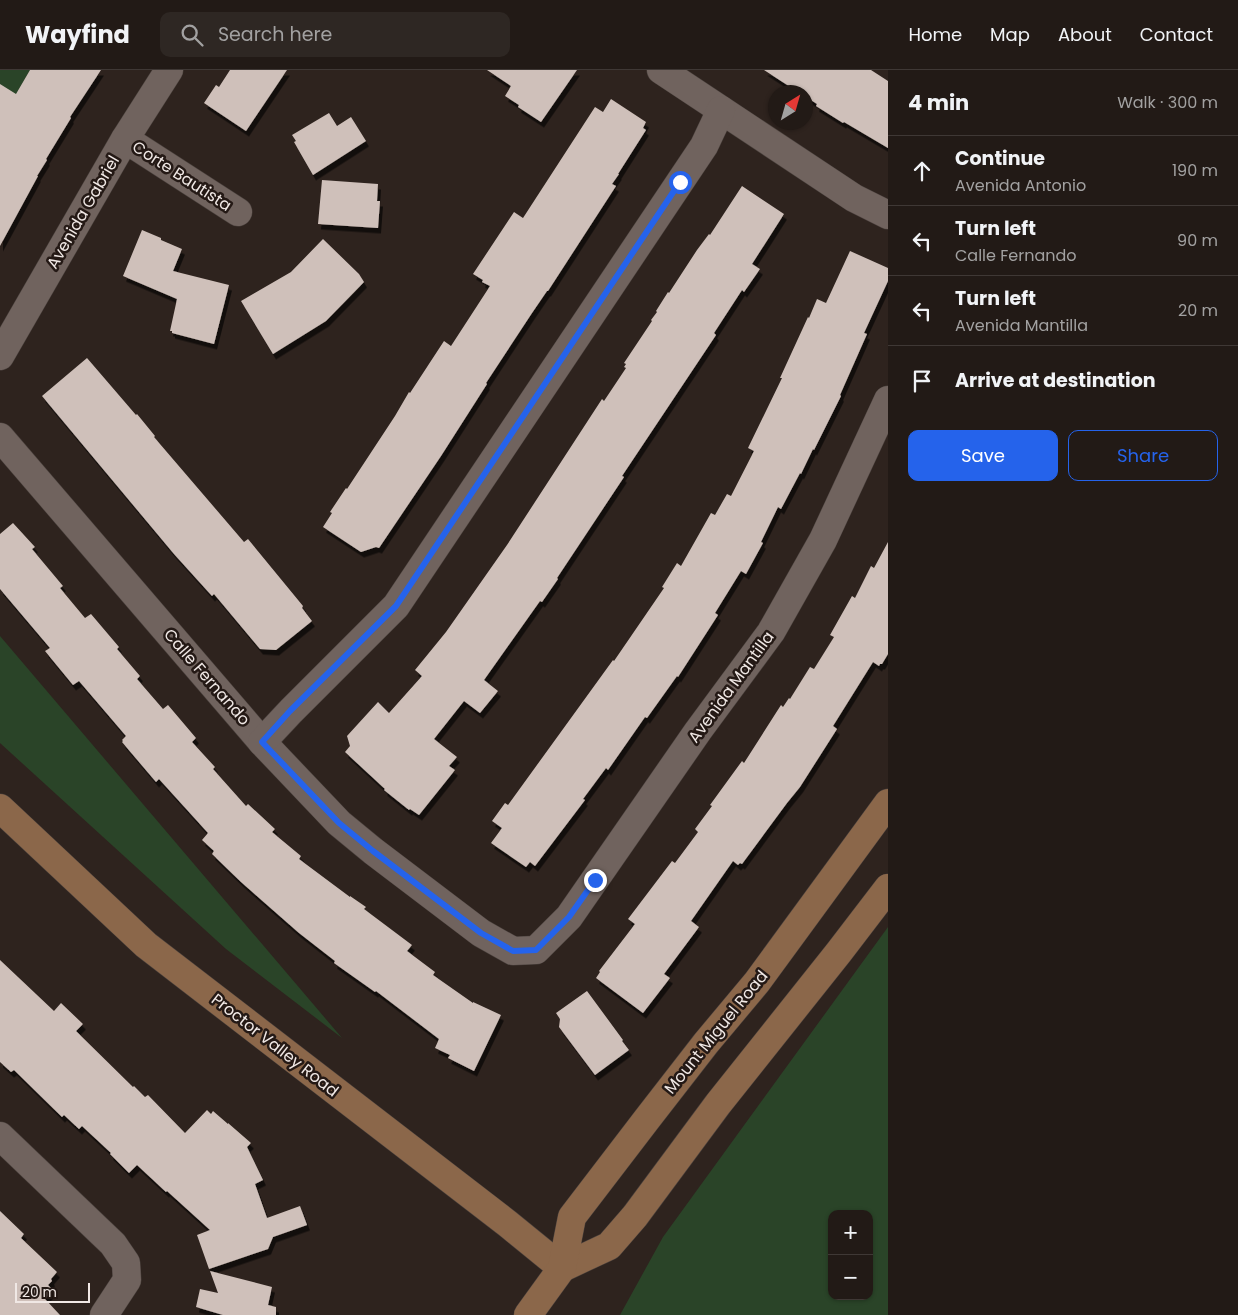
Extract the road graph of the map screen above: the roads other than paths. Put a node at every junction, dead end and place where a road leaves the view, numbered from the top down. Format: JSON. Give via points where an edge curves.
{"nodes":[{"id":1,"x":169,"y":70,"type":"edge"},
{"id":2,"x":661,"y":70,"type":"edge"},
{"id":3,"x":721,"y":110,"type":"junction"},
{"id":4,"x":125,"y":139,"type":"junction"},
{"id":5,"x":238,"y":212,"type":"dead end"},
{"id":6,"x":888,"y":215,"type":"edge"},
{"id":7,"x":0,"y":356,"type":"edge"},
{"id":8,"x":888,"y":400,"type":"edge"},
{"id":9,"x":0,"y":437,"type":"edge"},
{"id":10,"x":262,"y":742,"type":"junction"},
{"id":11,"x":888,"y":803,"type":"edge"},
{"id":12,"x":0,"y":808,"type":"edge"},
{"id":13,"x":888,"y":888,"type":"edge"},
{"id":14,"x":536,"y":950,"type":"joint"},
{"id":15,"x":0,"y":1136,"type":"edge"},
{"id":16,"x":562,"y":1268,"type":"junction"},
{"id":17,"x":106,"y":1312,"type":"edge"},
{"id":18,"x":528,"y":1315,"type":"edge"}],
"edges":[{"from":1,"to":4,"type":"street","name":"Avenida Gabriel"},
{"from":2,"to":3,"type":"street"},
{"from":3,"to":6,"type":"street","via":[[854,198]]},
{"from":3,"to":10,"type":"street","via":[[704,146],[396,606]]},
{"from":4,"to":5,"type":"street","name":"Corte Bautista"},
{"from":4,"to":7,"type":"street","name":"Avenida Gabriel"},
{"from":8,"to":14,"type":"street","name":"Avenida Mantilla","via":[[823,540],[771,632],[569,917]]},
{"from":9,"to":10,"type":"street","name":"Calle Fernando"},
{"from":10,"to":14,"type":"street","name":"Calle Fernando","via":[[339,823],[481,933],[513,951]]},
{"from":11,"to":16,"type":"street","name":"Mount Miguel Road","via":[[757,982],[664,1096],[572,1217]]},
{"from":12,"to":16,"type":"street","name":"Proctor Valley Road","via":[[146,945]]},
{"from":13,"to":16,"type":"street","name":"Mount Miguel Road","via":[[718,1104],[635,1216],[609,1246]]},
{"from":15,"to":17,"type":"street","via":[[113,1244],[126,1263],[127,1280]]},
{"from":16,"to":18,"type":"street","name":"Mount Miguel Road"}]}
